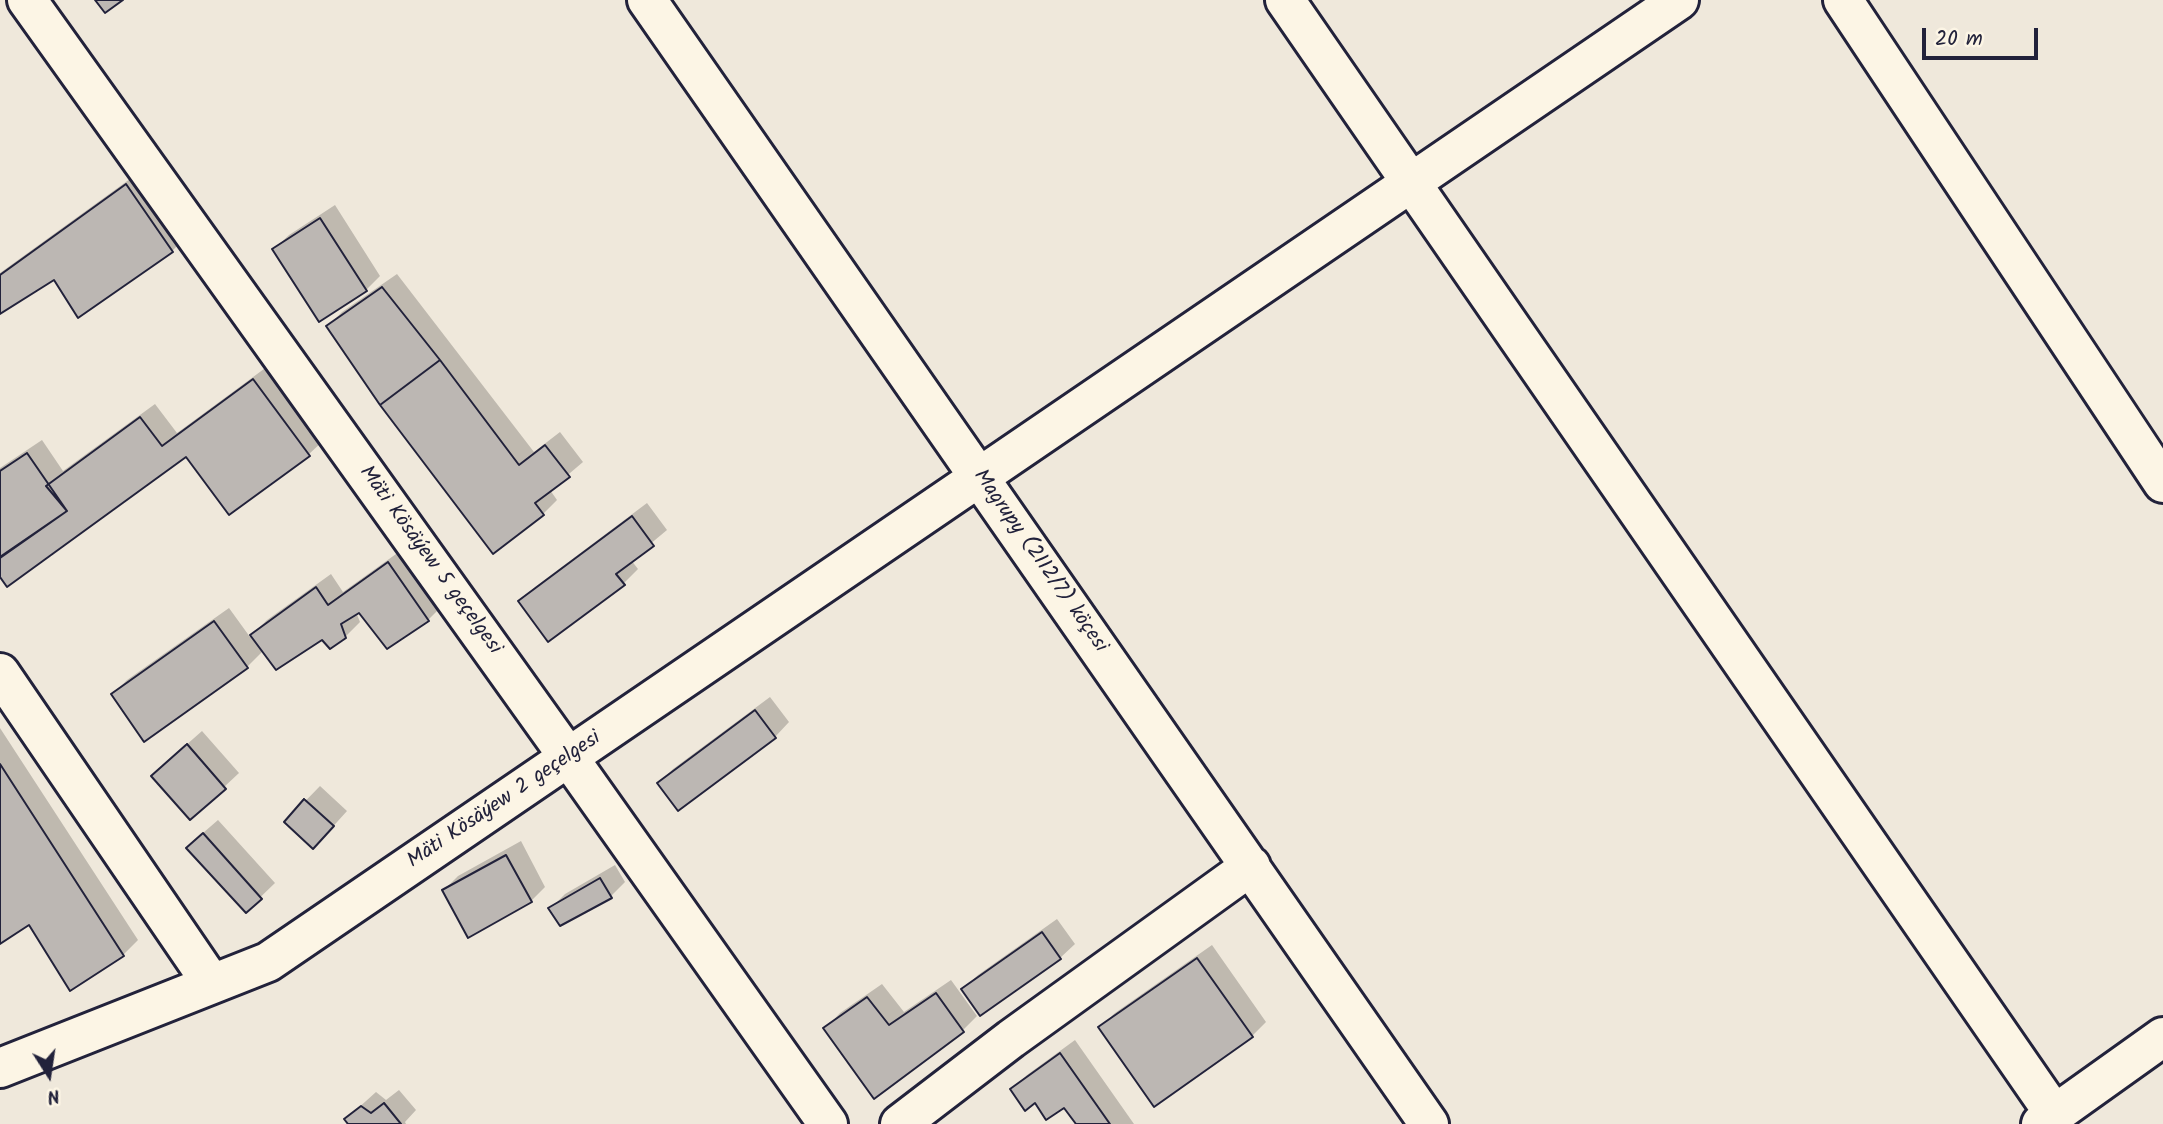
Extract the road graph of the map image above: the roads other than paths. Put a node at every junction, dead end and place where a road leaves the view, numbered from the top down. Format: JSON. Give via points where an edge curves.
{"nodes":[{"id":1,"x":27,"y":0,"type":"edge"},
{"id":2,"x":647,"y":0,"type":"edge"},
{"id":3,"x":1285,"y":0,"type":"edge"},
{"id":4,"x":1679,"y":0,"type":"edge"},
{"id":5,"x":1843,"y":0,"type":"edge"},
{"id":6,"x":1411,"y":183,"type":"junction"},
{"id":7,"x":979,"y":476,"type":"junction"},
{"id":8,"x":2163,"y":483,"type":"edge"},
{"id":9,"x":0,"y":673,"type":"edge"},
{"id":10,"x":569,"y":758,"type":"junction"},
{"id":11,"x":1251,"y":866,"type":"junction"},
{"id":12,"x":212,"y":984,"type":"junction"},
{"id":13,"x":2163,"y":1037,"type":"edge"},
{"id":14,"x":0,"y":1068,"type":"edge"},
{"id":15,"x":2048,"y":1120,"type":"edge"},
{"id":16,"x":828,"y":1124,"type":"edge"},
{"id":17,"x":900,"y":1124,"type":"edge"},
{"id":18,"x":1429,"y":1124,"type":"edge"}],
"edges":[{"from":1,"to":10,"type":"street","name":"Mäti Kösäýew 5 geçelgesi"},
{"from":2,"to":7,"type":"street","name":"Magrupy (2112/7) köçesi"},
{"from":3,"to":6,"type":"street"},
{"from":4,"to":6,"type":"street","name":"Mäti Kösäýew 2 geçelgesi"},
{"from":5,"to":8,"type":"street"},
{"from":6,"to":7,"type":"street","name":"Mäti Kösäýew 2 geçelgesi"},
{"from":6,"to":15,"type":"street"},
{"from":7,"to":10,"type":"street","name":"Mäti Kösäýew 2 geçelgesi"},
{"from":7,"to":11,"type":"street","name":"Magrupy (2112/7) köçesi"},
{"from":9,"to":12,"type":"street"},
{"from":10,"to":12,"type":"street","name":"Mäti Kösäýew 2 geçelgesi","via":[[268,962]]},
{"from":10,"to":16,"type":"street","name":"Mäti Kösäýew 5 geçelgesi"},
{"from":11,"to":17,"type":"street","via":[[1011,1038]]},
{"from":11,"to":18,"type":"street","name":"Magrupy (2112/7) köçesi"},
{"from":12,"to":14,"type":"street","name":"Mäti Kösäýew 2 geçelgesi"},
{"from":13,"to":15,"type":"street"}]}
